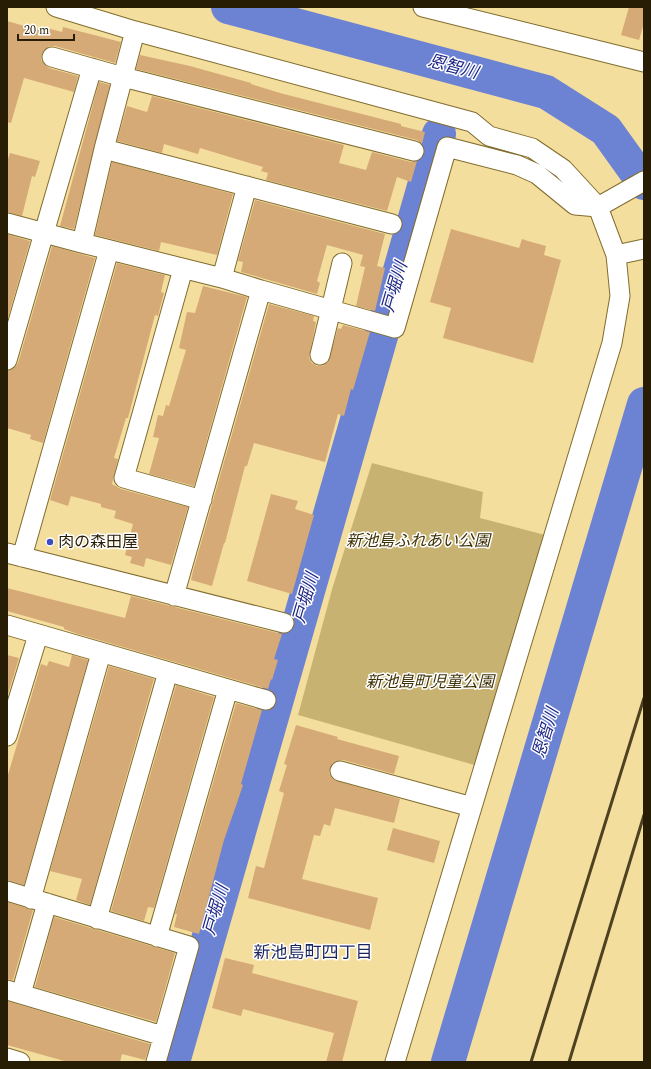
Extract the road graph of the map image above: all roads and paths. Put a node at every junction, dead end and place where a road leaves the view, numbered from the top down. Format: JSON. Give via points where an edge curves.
{"nodes":[{"id":1,"x":56,"y":7,"type":"edge"},
{"id":2,"x":423,"y":7,"type":"edge"},
{"id":3,"x":135,"y":31,"type":"junction"},
{"id":4,"x":52,"y":57,"type":"dead end"},
{"id":5,"x":644,"y":62,"type":"edge"},
{"id":6,"x":92,"y":68,"type":"junction"},
{"id":7,"x":123,"y":77,"type":"junction"},
{"id":8,"x":104,"y":149,"type":"junction"},
{"id":9,"x":414,"y":151,"type":"dead end"},
{"id":10,"x":644,"y":181,"type":"edge"},
{"id":11,"x":247,"y":186,"type":"junction"},
{"id":12,"x":598,"y":207,"type":"junction"},
{"id":13,"x":7,"y":223,"type":"edge"},
{"id":14,"x":392,"y":224,"type":"dead end"},
{"id":15,"x":43,"y":233,"type":"junction"},
{"id":16,"x":82,"y":243,"type":"junction"},
{"id":17,"x":644,"y":249,"type":"edge"},
{"id":18,"x":109,"y":250,"type":"junction"},
{"id":19,"x":616,"y":255,"type":"junction"},
{"id":20,"x":342,"y":263,"type":"dead end"},
{"id":21,"x":183,"y":269,"type":"junction"},
{"id":22,"x":222,"y":278,"type":"junction"},
{"id":23,"x":261,"y":290,"type":"junction"},
{"id":24,"x":330,"y":310,"type":"junction"},
{"id":25,"x":320,"y":355,"type":"dead end"},
{"id":26,"x":7,"y":360,"type":"edge"},
{"id":27,"x":202,"y":500,"type":"junction"},
{"id":28,"x":14,"y":555,"type":"edge"},
{"id":29,"x":174,"y":596,"type":"junction"},
{"id":30,"x":284,"y":623,"type":"dead end"},
{"id":31,"x":7,"y":625,"type":"edge"},
{"id":32,"x":38,"y":635,"type":"junction"},
{"id":33,"x":101,"y":653,"type":"junction"},
{"id":34,"x":168,"y":672,"type":"junction"},
{"id":35,"x":228,"y":689,"type":"junction"},
{"id":36,"x":266,"y":700,"type":"dead end"},
{"id":37,"x":7,"y":736,"type":"edge"},
{"id":38,"x":340,"y":772,"type":"dead end"},
{"id":39,"x":472,"y":807,"type":"junction"},
{"id":40,"x":7,"y":891,"type":"edge"},
{"id":41,"x":39,"y":901,"type":"junction"},
{"id":42,"x":97,"y":919,"type":"junction"},
{"id":43,"x":157,"y":937,"type":"junction"},
{"id":44,"x":14,"y":992,"type":"edge"},
{"id":45,"x":163,"y":1036,"type":"junction"},
{"id":46,"x":7,"y":1058,"type":"edge"},
{"id":47,"x":20,"y":1062,"type":"edge"},
{"id":48,"x":156,"y":1062,"type":"edge"},
{"id":49,"x":395,"y":1062,"type":"edge"}],
"edges":[{"from":1,"to":3,"type":"street"},
{"from":2,"to":5,"type":"street"},
{"from":3,"to":7,"type":"street"},
{"from":3,"to":12,"type":"street","via":[[472,122],[489,136],[532,148],[563,169]]},
{"from":4,"to":6,"type":"street"},
{"from":6,"to":7,"type":"street"},
{"from":6,"to":15,"type":"street"},
{"from":7,"to":8,"type":"street"},
{"from":7,"to":9,"type":"street"},
{"from":8,"to":11,"type":"street"},
{"from":8,"to":16,"type":"street"},
{"from":10,"to":12,"type":"street"},
{"from":11,"to":14,"type":"street"},
{"from":11,"to":22,"type":"street"},
{"from":12,"to":19,"type":"street"},
{"from":12,"to":24,"type":"street","via":[[576,205],[537,174],[517,165],[447,147],[395,328]]},
{"from":13,"to":15,"type":"street"},
{"from":15,"to":16,"type":"street"},
{"from":15,"to":26,"type":"street"},
{"from":16,"to":18,"type":"street"},
{"from":17,"to":19,"type":"street"},
{"from":18,"to":21,"type":"street"},
{"from":18,"to":28,"type":"street"},
{"from":19,"to":39,"type":"street","via":[[620,296],[612,343]]},
{"from":20,"to":24,"type":"street"},
{"from":21,"to":22,"type":"street"},
{"from":21,"to":27,"type":"street","via":[[124,478]]},
{"from":22,"to":23,"type":"street"},
{"from":23,"to":24,"type":"street"},
{"from":23,"to":27,"type":"street"},
{"from":24,"to":25,"type":"street"},
{"from":27,"to":29,"type":"street"},
{"from":28,"to":29,"type":"street"},
{"from":29,"to":30,"type":"street"},
{"from":31,"to":32,"type":"street"},
{"from":32,"to":33,"type":"street"},
{"from":32,"to":37,"type":"street"},
{"from":33,"to":34,"type":"street"},
{"from":33,"to":41,"type":"street"},
{"from":34,"to":35,"type":"street"},
{"from":34,"to":42,"type":"street"},
{"from":35,"to":36,"type":"street"},
{"from":35,"to":43,"type":"street"},
{"from":38,"to":39,"type":"street"},
{"from":39,"to":49,"type":"street"},
{"from":40,"to":41,"type":"street"},
{"from":41,"to":42,"type":"street"},
{"from":41,"to":44,"type":"street"},
{"from":42,"to":43,"type":"street"},
{"from":43,"to":45,"type":"street","via":[[188,946]]},
{"from":44,"to":45,"type":"street"},
{"from":45,"to":48,"type":"street"},
{"from":46,"to":47,"type":"street"}]}
